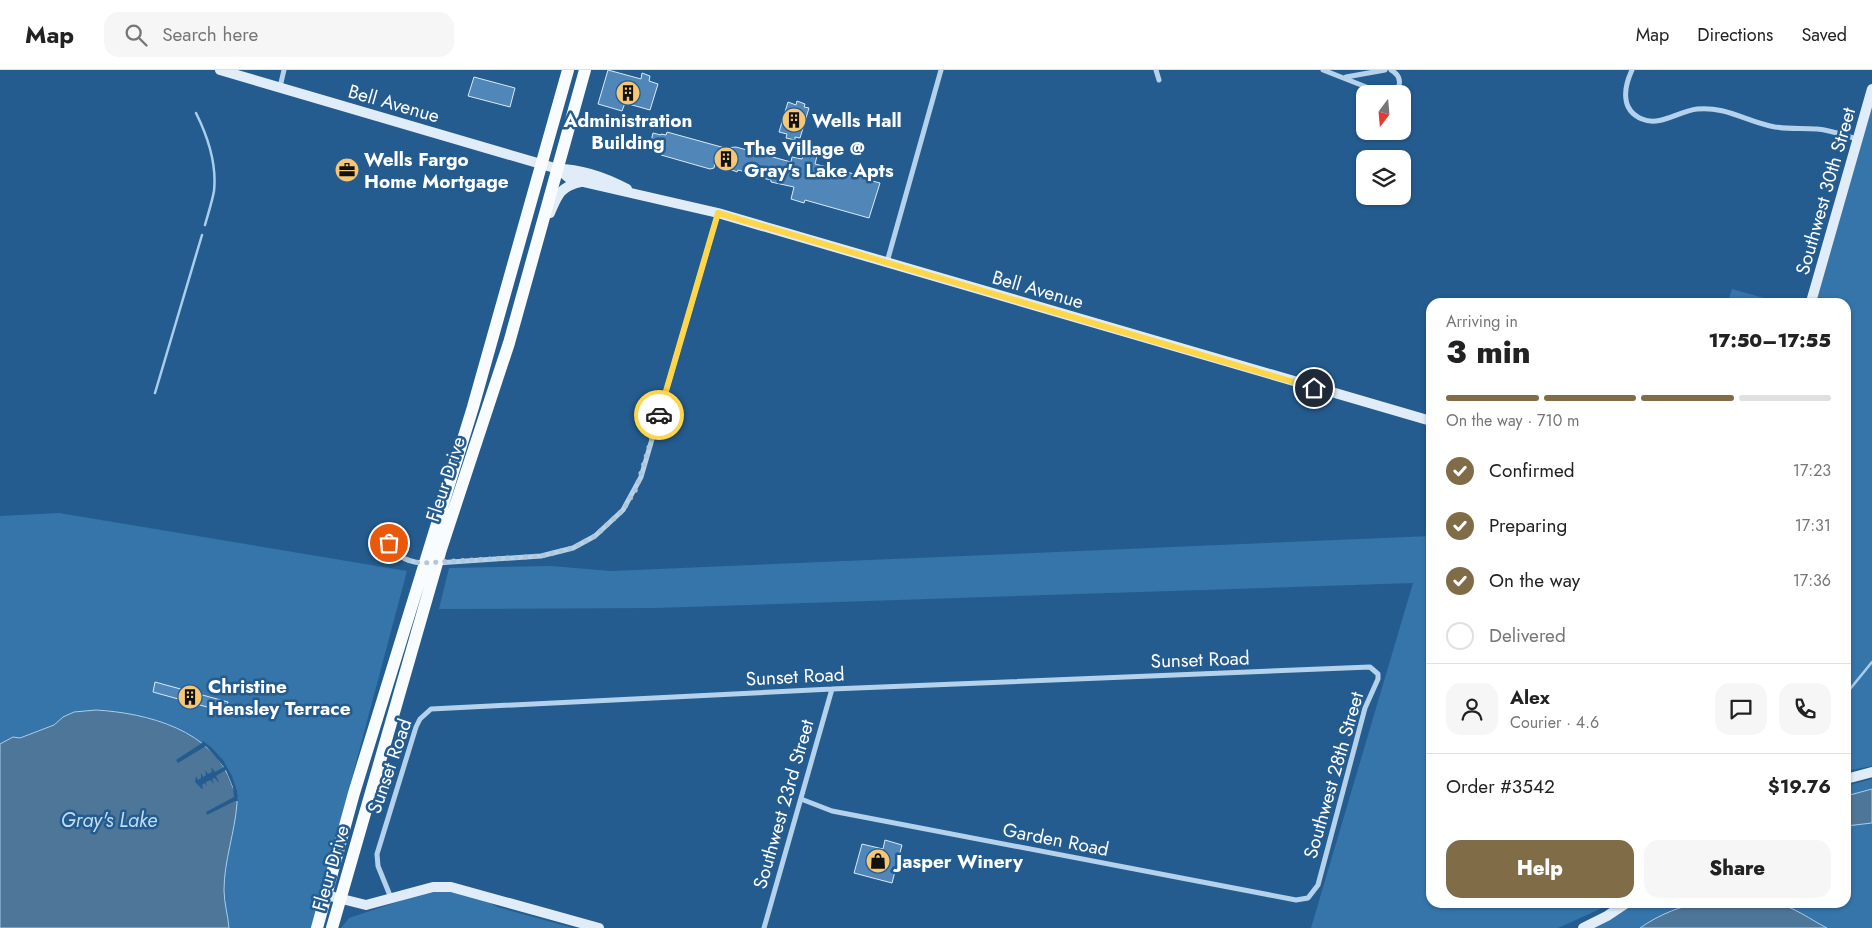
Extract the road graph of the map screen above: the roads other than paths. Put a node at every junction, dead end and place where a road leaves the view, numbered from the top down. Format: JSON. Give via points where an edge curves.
{"nodes":[{"id":1,"x":220,"y":70,"type":"edge"},
{"id":2,"x":284,"y":70,"type":"edge"},
{"id":3,"x":568,"y":70,"type":"edge"},
{"id":4,"x":585,"y":70,"type":"edge"},
{"id":5,"x":941,"y":70,"type":"edge"},
{"id":6,"x":1156,"y":70,"type":"edge"},
{"id":7,"x":1323,"y":70,"type":"edge"},
{"id":8,"x":1385,"y":70,"type":"edge"},
{"id":9,"x":1391,"y":70,"type":"edge"},
{"id":10,"x":1632,"y":70,"type":"edge"},
{"id":11,"x":1345,"y":77,"type":"junction"},
{"id":12,"x":1159,"y":80,"type":"dead end"},
{"id":13,"x":1358,"y":85,"type":"edge"},
{"id":14,"x":1400,"y":85,"type":"edge"},
{"id":15,"x":280,"y":87,"type":"junction"},
{"id":16,"x":1872,"y":89,"type":"edge"},
{"id":17,"x":1857,"y":139,"type":"junction"},
{"id":18,"x":542,"y":164,"type":"junction"},
{"id":19,"x":558,"y":169,"type":"junction"},
{"id":20,"x":581,"y":182,"type":"junction"},
{"id":21,"x":635,"y":193,"type":"junction"},
{"id":22,"x":718,"y":213,"type":"junction"},
{"id":23,"x":539,"y":237,"type":"junction"},
{"id":24,"x":886,"y":263,"type":"junction"},
{"id":25,"x":1812,"y":298,"type":"edge"},
{"id":26,"x":1426,"y":420,"type":"edge"},
{"id":27,"x":386,"y":534,"type":"dead end"},
{"id":28,"x":435,"y":549,"type":"junction"},
{"id":29,"x":411,"y":632,"type":"junction"},
{"id":30,"x":1365,"y":667,"type":"joint"},
{"id":31,"x":832,"y":689,"type":"junction"},
{"id":32,"x":1872,"y":772,"type":"edge"},
{"id":33,"x":1851,"y":778,"type":"edge"},
{"id":34,"x":801,"y":799,"type":"junction"},
{"id":35,"x":326,"y":895,"type":"junction"},
{"id":36,"x":1308,"y":898,"type":"joint"},
{"id":37,"x":340,"y":899,"type":"junction"},
{"id":38,"x":392,"y":899,"type":"junction"},
{"id":39,"x":1617,"y":908,"type":"edge"},
{"id":40,"x":317,"y":928,"type":"edge"},
{"id":41,"x":332,"y":928,"type":"edge"},
{"id":42,"x":599,"y":928,"type":"edge"},
{"id":43,"x":764,"y":928,"type":"edge"},
{"id":44,"x":1582,"y":928,"type":"edge"}],
"edges":[{"from":1,"to":15,"type":"street","name":"Bell Avenue"},
{"from":2,"to":15,"type":"street"},
{"from":3,"to":18,"type":"main road","name":"Fleur Drive"},
{"from":4,"to":19,"type":"main road","name":"Fleur Drive"},
{"from":5,"to":24,"type":"street"},
{"from":6,"to":12,"type":"street"},
{"from":7,"to":11,"type":"street"},
{"from":8,"to":11,"type":"street"},
{"from":9,"to":14,"type":"street","via":[[1397,73]]},
{"from":10,"to":17,"type":"street","via":[[1625,97],[1631,111],[1642,119],[1657,122],[1684,112],[1710,108],[1775,127],[1818,129]]},
{"from":11,"to":13,"type":"street"},
{"from":15,"to":18,"type":"street","name":"Bell Avenue"},
{"from":16,"to":17,"type":"street","name":"Southwest 30th Street"},
{"from":17,"to":25,"type":"street","name":"Southwest 30th Street"},
{"from":18,"to":19,"type":"street","name":"Bell Avenue"},
{"from":18,"to":28,"type":"main road","name":"Fleur Drive"},
{"from":19,"to":20,"type":"street","name":"Bell Avenue","via":[[570,179]]},
{"from":19,"to":21,"type":"street","name":"Bell Avenue","via":[[572,169],[611,180]]},
{"from":19,"to":23,"type":"main road","name":"Fleur Drive"},
{"from":20,"to":21,"type":"street","name":"Bell Avenue"},
{"from":20,"to":23,"type":"street","via":[[570,184],[558,194]]},
{"from":21,"to":22,"type":"street","name":"Bell Avenue"},
{"from":22,"to":24,"type":"street","name":"Bell Avenue"},
{"from":22,"to":27,"type":"street","via":[[641,477],[623,510],[605,528],[561,552],[439,563],[405,560],[394,551]]},
{"from":23,"to":28,"type":"main road","name":"Fleur Drive","via":[[509,343]]},
{"from":24,"to":26,"type":"street","name":"Bell Avenue"},
{"from":28,"to":29,"type":"main road","name":"Fleur Drive"},
{"from":29,"to":35,"type":"main road","name":"Fleur Drive","via":[[354,793]]},
{"from":29,"to":37,"type":"main road","name":"Fleur Drive"},
{"from":30,"to":31,"type":"street","name":"Sunset Road"},
{"from":30,"to":36,"type":"street","name":"Southwest 28th Street","via":[[1375,669],[1378,679],[1365,708],[1318,885]]},
{"from":31,"to":34,"type":"street","name":"Southwest 23rd Street"},
{"from":31,"to":38,"type":"street","name":"Sunset Road","via":[[431,709],[416,726],[377,854],[378,866]]},
{"from":32,"to":33,"type":"street"},
{"from":34,"to":36,"type":"street","name":"Garden Road","via":[[832,811],[1296,900]]},
{"from":34,"to":43,"type":"street","name":"Southwest 23rd Street"},
{"from":35,"to":37,"type":"street"},
{"from":35,"to":40,"type":"main road","name":"Fleur Drive"},
{"from":37,"to":38,"type":"street","via":[[366,905]]},
{"from":37,"to":41,"type":"main road","name":"Fleur Drive"},
{"from":38,"to":42,"type":"street","via":[[434,887],[451,887]]},
{"from":39,"to":44,"type":"street"}]}
